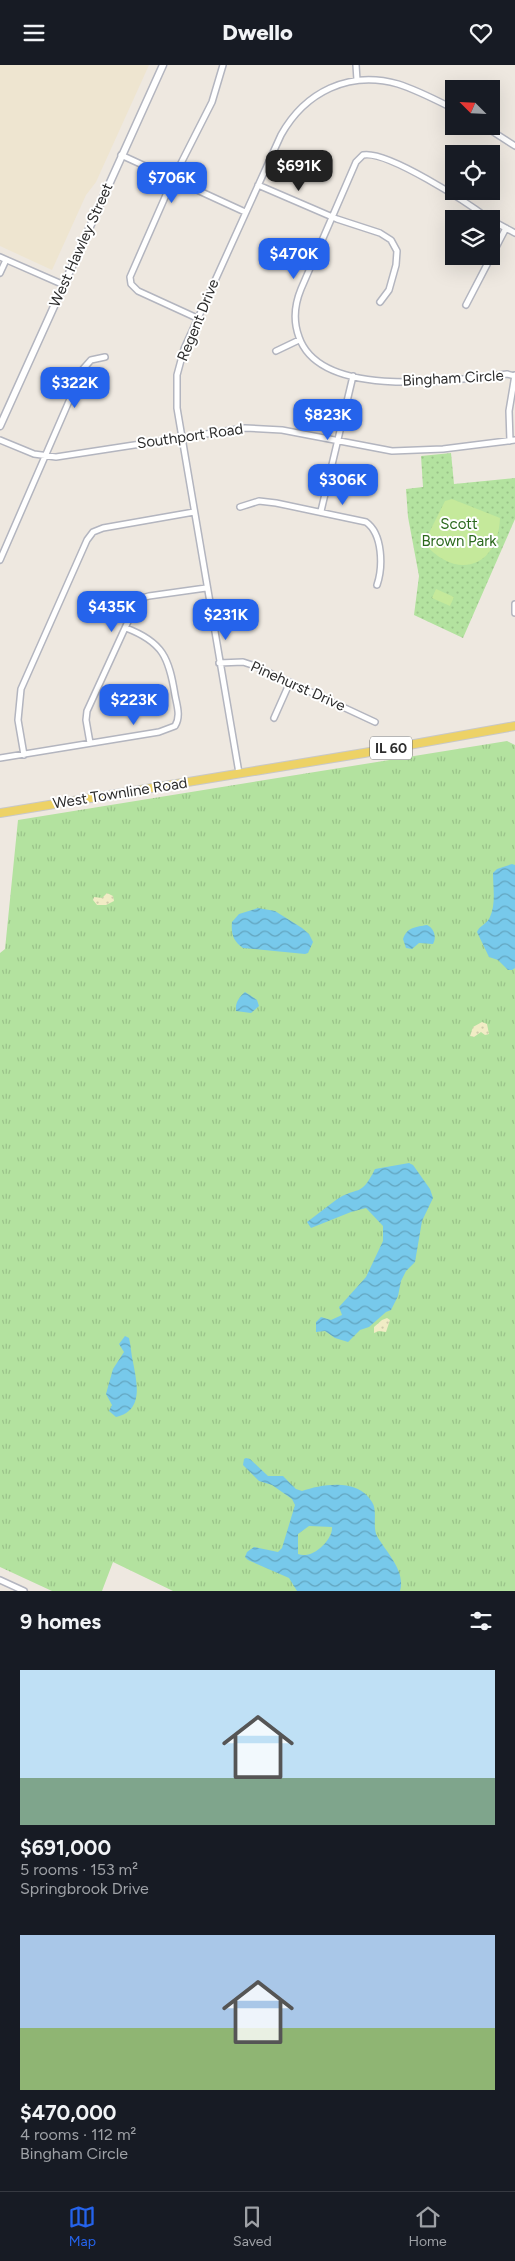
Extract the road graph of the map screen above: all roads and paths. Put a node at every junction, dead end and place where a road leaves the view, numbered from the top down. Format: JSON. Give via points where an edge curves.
{"nodes":[{"id":1,"x":163,"y":65,"type":"edge"},
{"id":2,"x":223,"y":65,"type":"edge"},
{"id":3,"x":356,"y":65,"type":"edge"},
{"id":4,"x":356,"y":80,"type":"junction"},
{"id":5,"x":445,"y":105,"type":"edge"},
{"id":6,"x":498,"y":135,"type":"edge"},
{"id":7,"x":515,"y":146,"type":"edge"},
{"id":8,"x":121,"y":155,"type":"junction"},
{"id":9,"x":172,"y":179,"type":"junction"},
{"id":10,"x":258,"y":185,"type":"junction"},
{"id":11,"x":475,"y":210,"type":"edge"},
{"id":12,"x":246,"y":212,"type":"junction"},
{"id":13,"x":332,"y":217,"type":"junction"},
{"id":14,"x":500,"y":226,"type":"edge"},
{"id":15,"x":506,"y":229,"type":"junction"},
{"id":16,"x":515,"y":233,"type":"edge"},
{"id":17,"x":0,"y":257,"type":"edge"},
{"id":18,"x":6,"y":260,"type":"junction"},
{"id":19,"x":0,"y":273,"type":"edge"},
{"id":20,"x":64,"y":285,"type":"junction"},
{"id":21,"x":380,"y":302,"type":"dead end"},
{"id":22,"x":466,"y":305,"type":"dead end"},
{"id":23,"x":197,"y":318,"type":"junction"},
{"id":24,"x":299,"y":340,"type":"junction"},
{"id":25,"x":276,"y":351,"type":"dead end"},
{"id":26,"x":106,"y":357,"type":"dead end"},
{"id":27,"x":515,"y":375,"type":"edge"},
{"id":28,"x":353,"y":376,"type":"junction"},
{"id":29,"x":0,"y":426,"type":"edge"},
{"id":30,"x":181,"y":436,"type":"junction"},
{"id":31,"x":0,"y":439,"type":"edge"},
{"id":32,"x":338,"y":441,"type":"junction"},
{"id":33,"x":513,"y":441,"type":"edge"},
{"id":34,"x":44,"y":457,"type":"junction"},
{"id":35,"x":240,"y":507,"type":"dead end"},
{"id":36,"x":321,"y":511,"type":"junction"},
{"id":37,"x":194,"y":512,"type":"junction"},
{"id":38,"x":0,"y":560,"type":"edge"},
{"id":39,"x":378,"y":585,"type":"dead end"},
{"id":40,"x":206,"y":588,"type":"junction"},
{"id":41,"x":515,"y":604,"type":"edge"},
{"id":42,"x":515,"y":613,"type":"edge"},
{"id":43,"x":126,"y":628,"type":"junction"},
{"id":44,"x":219,"y":663,"type":"junction"},
{"id":45,"x":290,"y":683,"type":"junction"},
{"id":46,"x":274,"y":718,"type":"dead end"},
{"id":47,"x":375,"y":722,"type":"dead end"},
{"id":48,"x":515,"y":726,"type":"edge"},
{"id":49,"x":90,"y":743,"type":"junction"},
{"id":50,"x":24,"y":755,"type":"junction"},
{"id":51,"x":0,"y":759,"type":"edge"},
{"id":52,"x":239,"y":773,"type":"junction"},
{"id":53,"x":0,"y":813,"type":"edge"},
{"id":54,"x":0,"y":1580,"type":"edge"},
{"id":55,"x":24,"y":1591,"type":"edge"}],
"edges":[{"from":1,"to":8,"type":"street","name":"West Hawley Street"},
{"from":2,"to":9,"type":"street","via":[[212,102]]},
{"from":3,"to":4,"type":"street"},
{"from":4,"to":5,"type":"street","name":"Regent Drive","via":[[398,84]]},
{"from":4,"to":10,"type":"street","name":"Regent Drive","via":[[322,91],[292,116]]},
{"from":6,"to":7,"type":"street"},
{"from":8,"to":9,"type":"street"},
{"from":8,"to":20,"type":"street","name":"West Hawley Street"},
{"from":9,"to":12,"type":"street"},
{"from":9,"to":23,"type":"street","via":[[130,277],[138,291]]},
{"from":10,"to":12,"type":"street","name":"Regent Drive"},
{"from":10,"to":13,"type":"street"},
{"from":11,"to":13,"type":"street","name":"Bingham Circle","via":[[425,178],[369,153],[356,162]]},
{"from":12,"to":23,"type":"street","name":"Regent Drive"},
{"from":13,"to":21,"type":"street","via":[[387,236],[395,245],[396,265],[388,290]]},
{"from":13,"to":24,"type":"street","name":"Bingham Circle","via":[[297,300],[294,318]]},
{"from":14,"to":15,"type":"street","name":"Bingham Circle"},
{"from":15,"to":16,"type":"street","name":"Bingham Circle"},
{"from":15,"to":22,"type":"street"},
{"from":17,"to":18,"type":"street"},
{"from":18,"to":19,"type":"street"},
{"from":18,"to":20,"type":"street"},
{"from":20,"to":29,"type":"street","name":"West Hawley Street"},
{"from":23,"to":30,"type":"street","name":"Regent Drive","via":[[177,375]]},
{"from":24,"to":25,"type":"street"},
{"from":24,"to":28,"type":"street","name":"Bingham Circle","via":[[319,364]]},
{"from":26,"to":34,"type":"street","via":[[92,360],[83,369]]},
{"from":27,"to":28,"type":"street","name":"Bingham Circle","via":[[415,382]]},
{"from":27,"to":33,"type":"street","via":[[509,411]]},
{"from":28,"to":32,"type":"street"},
{"from":30,"to":32,"type":"street","name":"Southport Road","via":[[258,428],[282,429]]},
{"from":30,"to":34,"type":"street","name":"Southport Road"},
{"from":30,"to":37,"type":"street","name":"Regent Drive"},
{"from":31,"to":34,"type":"street"},
{"from":32,"to":33,"type":"street","name":"Southport Road","via":[[371,448],[412,451]]},
{"from":32,"to":36,"type":"street"},
{"from":34,"to":38,"type":"street"},
{"from":35,"to":36,"type":"street","via":[[259,501]]},
{"from":36,"to":39,"type":"street","via":[[366,522],[373,528],[381,559]]},
{"from":37,"to":40,"type":"street","name":"Regent Drive"},
{"from":37,"to":50,"type":"street","via":[[103,528],[93,532],[87,540],[21,689],[18,720]]},
{"from":40,"to":43,"type":"street","via":[[142,598]]},
{"from":40,"to":44,"type":"street","name":"Regent Drive"},
{"from":41,"to":42,"type":"street"},
{"from":43,"to":49,"type":"street","via":[[87,711]]},
{"from":43,"to":49,"type":"street","via":[[152,641],[165,656],[171,670],[178,718],[167,731]]},
{"from":44,"to":45,"type":"street","name":"Pinehurst Drive","via":[[243,662]]},
{"from":44,"to":52,"type":"street","name":"Regent Drive"},
{"from":45,"to":46,"type":"street"},
{"from":45,"to":47,"type":"street","name":"Pinehurst Drive"},
{"from":48,"to":52,"type":"main road","number":"IL 60"},
{"from":49,"to":50,"type":"street"},
{"from":50,"to":51,"type":"street"},
{"from":52,"to":53,"type":"main road","name":"West Townline Road","number":"IL 60"},
{"from":54,"to":55,"type":"street"}]}
